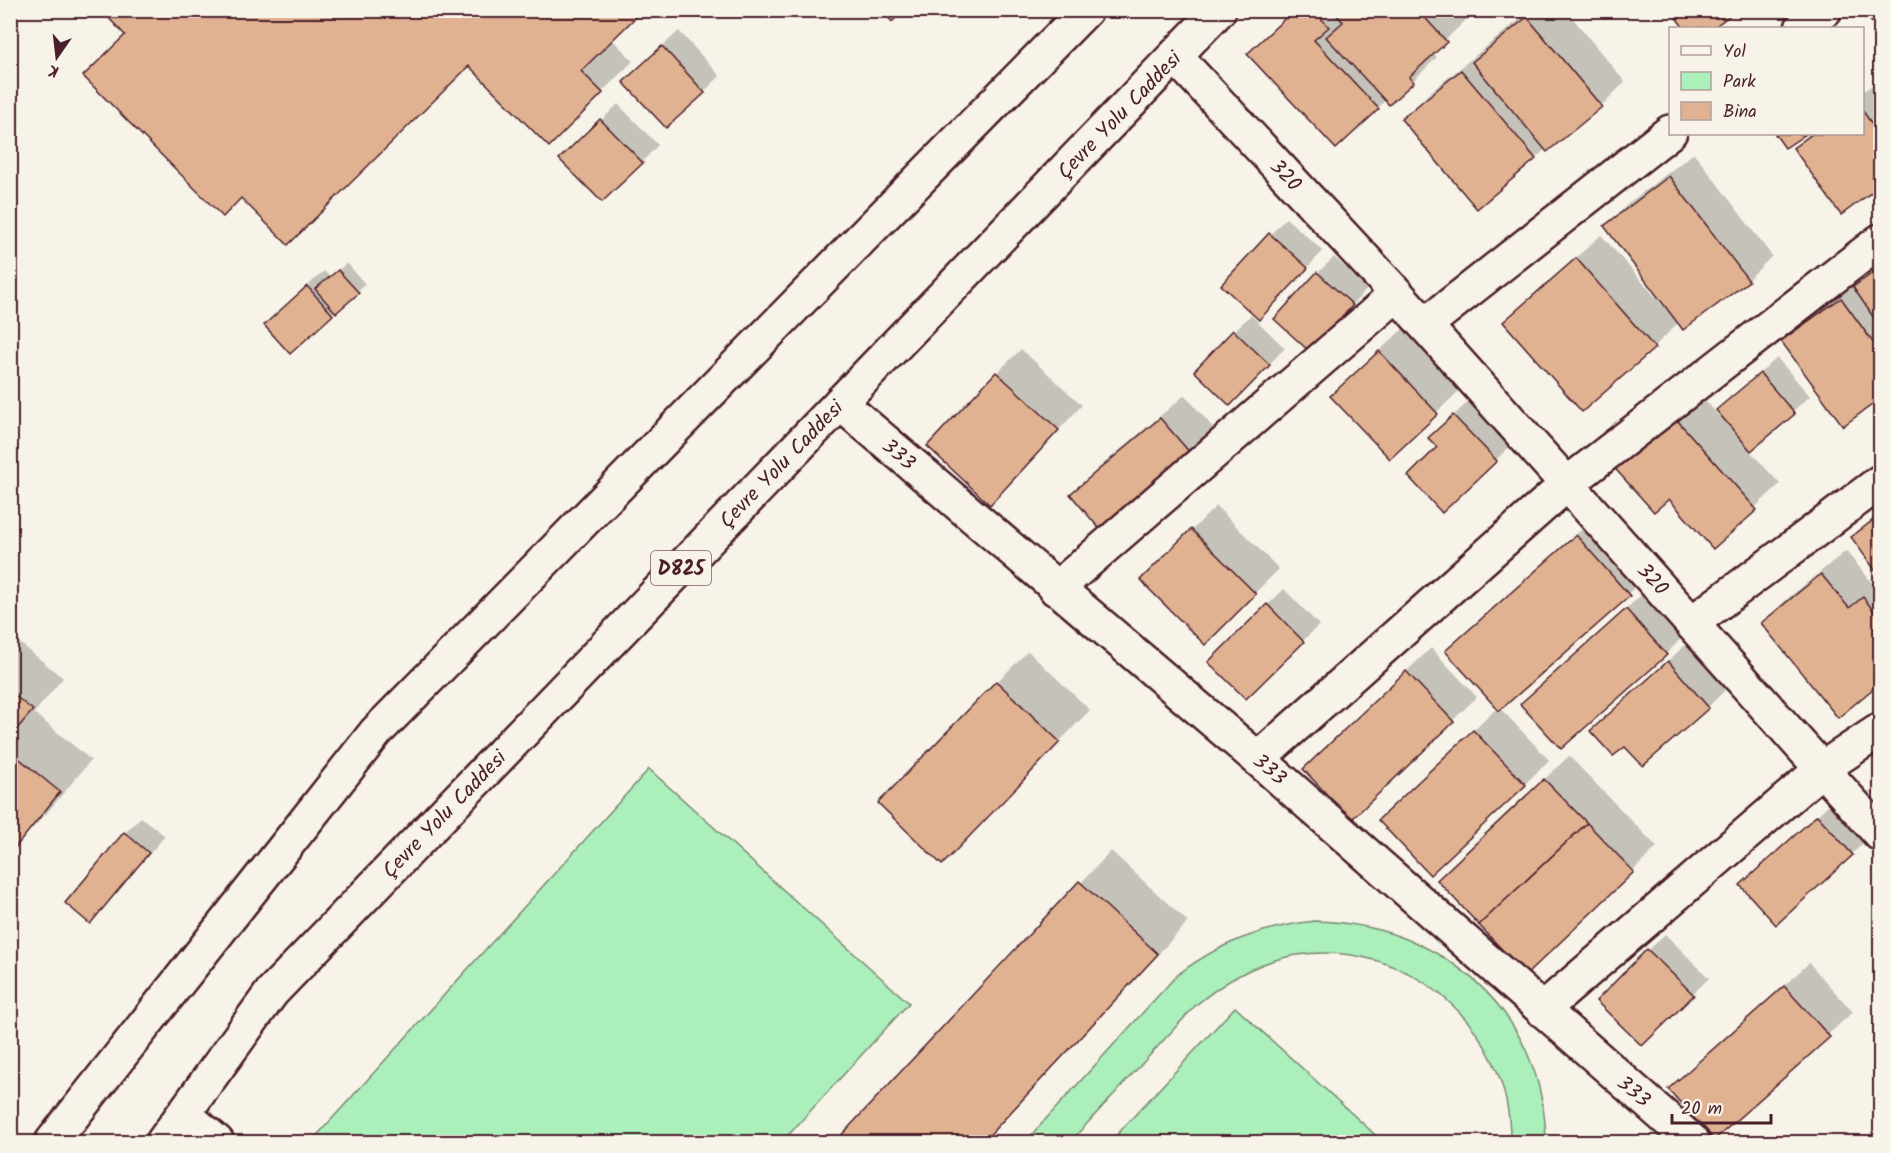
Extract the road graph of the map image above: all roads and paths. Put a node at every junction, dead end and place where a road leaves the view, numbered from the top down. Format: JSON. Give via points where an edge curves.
{"nodes":[{"id":1,"x":1086,"y":10,"type":"edge"},
{"id":2,"x":1219,"y":10,"type":"edge"},
{"id":3,"x":1825,"y":10,"type":"edge"},
{"id":4,"x":1803,"y":27,"type":"edge"},
{"id":5,"x":1175,"y":56,"type":"junction"},
{"id":6,"x":1669,"y":134,"type":"edge"},
{"id":7,"x":1881,"y":241,"type":"edge"},
{"id":8,"x":1397,"y":294,"type":"junction"},
{"id":9,"x":1425,"y":326,"type":"junction"},
{"id":10,"x":840,"y":403,"type":"junction"},
{"id":11,"x":1881,"y":482,"type":"edge"},
{"id":12,"x":1568,"y":484,"type":"junction"},
{"id":13,"x":1056,"y":589,"type":"junction"},
{"id":14,"x":1692,"y":622,"type":"junction"},
{"id":15,"x":1881,"y":730,"type":"edge"},
{"id":16,"x":1258,"y":759,"type":"junction"},
{"id":17,"x":1823,"y":768,"type":"junction"},
{"id":18,"x":1881,"y":834,"type":"edge"},
{"id":19,"x":1542,"y":1010,"type":"junction"},
{"id":20,"x":184,"y":1114,"type":"junction"},
{"id":21,"x":52,"y":1143,"type":"edge"},
{"id":22,"x":164,"y":1143,"type":"edge"},
{"id":23,"x":217,"y":1143,"type":"edge"},
{"id":24,"x":1693,"y":1143,"type":"edge"}],
"edges":[{"from":1,"to":21,"type":"main road","via":[[376,732]]},
{"from":2,"to":5,"type":"main road","name":"Çevre Yolu Caddesi","number":"D825"},
{"from":3,"to":4,"type":"main road"},
{"from":5,"to":8,"type":"main road","name":"320"},
{"from":5,"to":10,"type":"main road","name":"Çevre Yolu Caddesi","number":"D825"},
{"from":6,"to":9,"type":"main road"},
{"from":7,"to":12,"type":"main road"},
{"from":8,"to":9,"type":"main road","name":"320"},
{"from":8,"to":13,"type":"main road"},
{"from":9,"to":12,"type":"main road","name":"320"},
{"from":10,"to":13,"type":"main road","name":"333"},
{"from":10,"to":20,"type":"main road","name":"Çevre Yolu Caddesi","number":"D825","via":[[272,992]]},
{"from":11,"to":14,"type":"main road"},
{"from":12,"to":14,"type":"main road","name":"320"},
{"from":12,"to":16,"type":"main road"},
{"from":13,"to":16,"type":"main road","name":"333"},
{"from":14,"to":17,"type":"main road","name":"320"},
{"from":15,"to":17,"type":"main road"},
{"from":16,"to":19,"type":"main road","name":"333"},
{"from":17,"to":18,"type":"main road","name":"320"},
{"from":17,"to":19,"type":"main road"},
{"from":19,"to":24,"type":"main road","name":"333"},
{"from":20,"to":22,"type":"main road","name":"Çevre Yolu Caddesi","number":"D825"},
{"from":20,"to":23,"type":"main road"}]}
